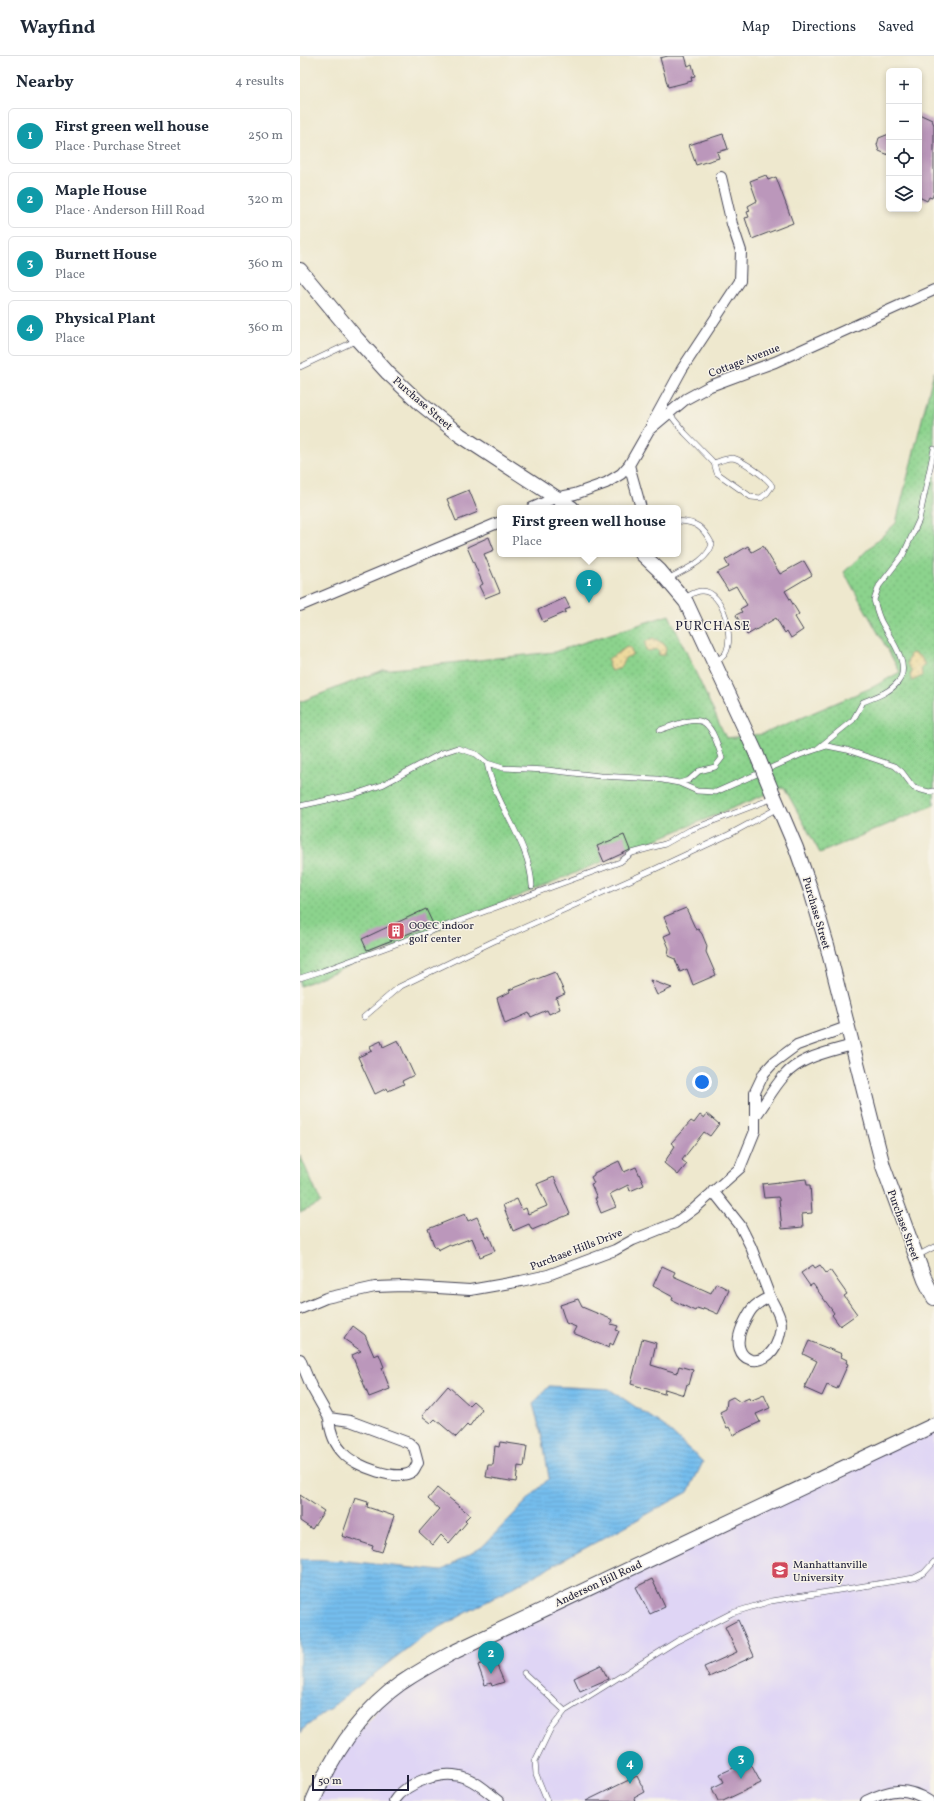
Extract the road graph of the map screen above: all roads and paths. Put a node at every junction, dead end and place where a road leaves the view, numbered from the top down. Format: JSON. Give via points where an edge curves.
{"nodes":[{"id":1,"x":721,"y":177,"type":"dead end"},
{"id":2,"x":300,"y":270,"type":"edge"},
{"id":3,"x":934,"y":290,"type":"edge"},
{"id":4,"x":358,"y":339,"type":"junction"},
{"id":5,"x":300,"y":367,"type":"edge"},
{"id":6,"x":666,"y":409,"type":"junction"},
{"id":7,"x":934,"y":449,"type":"edge"},
{"id":8,"x":714,"y":464,"type":"junction"},
{"id":9,"x":629,"y":465,"type":"junction"},
{"id":10,"x":555,"y":498,"type":"junction"},
{"id":11,"x":539,"y":505,"type":"edge"},
{"id":12,"x":567,"y":505,"type":"edge"},
{"id":13,"x":640,"y":505,"type":"edge"},
{"id":14,"x":681,"y":521,"type":"edge"},
{"id":15,"x":497,"y":523,"type":"edge"},
{"id":16,"x":645,"y":557,"type":"edge"},
{"id":17,"x":655,"y":557,"type":"edge"},
{"id":18,"x":663,"y":575,"type":"junction"},
{"id":19,"x":684,"y":599,"type":"junction"},
{"id":20,"x":300,"y":606,"type":"edge"},
{"id":21,"x":713,"y":664,"type":"junction"},
{"id":22,"x":660,"y":730,"type":"dead end"},
{"id":23,"x":817,"y":750,"type":"junction"},
{"id":24,"x":487,"y":763,"type":"junction"},
{"id":25,"x":679,"y":783,"type":"junction"},
{"id":26,"x":934,"y":791,"type":"edge"},
{"id":27,"x":776,"y":800,"type":"junction"},
{"id":28,"x":300,"y":806,"type":"edge"},
{"id":29,"x":532,"y":886,"type":"dead end"},
{"id":30,"x":300,"y":978,"type":"edge"},
{"id":31,"x":364,"y":1017,"type":"dead end"},
{"id":32,"x":847,"y":1027,"type":"junction"},
{"id":33,"x":852,"y":1045,"type":"junction"},
{"id":34,"x":774,"y":1062,"type":"junction"},
{"id":35,"x":788,"y":1072,"type":"junction"},
{"id":36,"x":755,"y":1117,"type":"junction"},
{"id":37,"x":713,"y":1191,"type":"junction"},
{"id":38,"x":934,"y":1247,"type":"edge"},
{"id":39,"x":916,"y":1256,"type":"junction"},
{"id":40,"x":770,"y":1297,"type":"junction"},
{"id":41,"x":934,"y":1298,"type":"edge"},
{"id":42,"x":300,"y":1309,"type":"edge"},
{"id":43,"x":300,"y":1358,"type":"edge"},
{"id":44,"x":329,"y":1418,"type":"junction"},
{"id":45,"x":934,"y":1425,"type":"edge"},
{"id":46,"x":934,"y":1562,"type":"edge"},
{"id":47,"x":524,"y":1673,"type":"dead end"},
{"id":48,"x":565,"y":1711,"type":"junction"},
{"id":49,"x":313,"y":1801,"type":"edge"},
{"id":50,"x":394,"y":1801,"type":"edge"},
{"id":51,"x":499,"y":1801,"type":"edge"},
{"id":52,"x":547,"y":1801,"type":"edge"},
{"id":53,"x":866,"y":1801,"type":"edge"},
{"id":54,"x":929,"y":1801,"type":"edge"}],
"edges":[{"from":1,"to":6,"type":"street","via":[[741,251],[740,282],[682,369]]},
{"from":2,"to":4,"type":"main road","name":"Purchase Street"},
{"from":3,"to":6,"type":"street","name":"Cottage Avenue","via":[[775,362],[710,386]]},
{"from":4,"to":5,"type":"lane"},
{"from":4,"to":10,"type":"main road","name":"Purchase Street","via":[[388,373],[421,404],[460,435]]},
{"from":6,"to":8,"type":"lane"},
{"from":6,"to":9,"type":"street","via":[[649,430]]},
{"from":7,"to":23,"type":"lane","via":[[919,520],[903,555],[879,586],[874,600],[881,622],[903,668],[898,682],[883,694],[863,702],[853,720]]},
{"from":8,"to":8,"type":"lane","via":[[717,473],[751,497],[761,498],[772,486],[768,479],[734,458]]},
{"from":9,"to":10,"type":"street","via":[[621,474],[606,483]]},
{"from":9,"to":13,"type":"street"},
{"from":10,"to":11,"type":"street"},
{"from":10,"to":12,"type":"main road","name":"Purchase Street"},
{"from":14,"to":18,"type":"lane","via":[[696,523],[707,534],[712,544],[710,552],[697,563]]},
{"from":15,"to":20,"type":"street"},
{"from":16,"to":18,"type":"main road","name":"Purchase Street"},
{"from":17,"to":18,"type":"street"},
{"from":18,"to":19,"type":"main road","name":"Purchase Street"},
{"from":19,"to":21,"type":"main road","name":"Purchase Street"},
{"from":19,"to":21,"type":"lane","via":[[703,591],[712,596],[723,609],[729,642],[725,654]]},
{"from":21,"to":27,"type":"main road","name":"Purchase Street","bridge":true},
{"from":22,"to":25,"type":"lane","via":[[698,719],[710,726],[717,743],[722,758],[715,767],[699,771],[689,780]]},
{"from":23,"to":25,"type":"lane","via":[[716,792],[697,791]]},
{"from":23,"to":26,"type":"lane","via":[[827,746],[847,750],[895,766],[914,788]]},
{"from":24,"to":25,"type":"lane","via":[[520,770],[547,770]]},
{"from":24,"to":28,"type":"lane","via":[[476,754],[457,748],[442,753],[382,785],[356,794]]},
{"from":24,"to":29,"type":"lane","via":[[499,800],[528,857]]},
{"from":27,"to":30,"type":"lane","via":[[690,830],[665,844],[632,853],[620,862]]},
{"from":27,"to":31,"type":"lane","via":[[730,834],[399,987]]},
{"from":27,"to":32,"type":"main road","name":"Purchase Street","via":[[810,888]]},
{"from":32,"to":33,"type":"main road","name":"Purchase Street"},
{"from":32,"to":34,"type":"street","name":"Purchase Hills Drive","via":[[797,1045]]},
{"from":33,"to":35,"type":"street","name":"Purchase Hills Drive","via":[[803,1062]]},
{"from":33,"to":39,"type":"main road","name":"Purchase Street","via":[[883,1166]]},
{"from":34,"to":35,"type":"street"},
{"from":34,"to":36,"type":"street","name":"Purchase Hills Drive","via":[[764,1074],[755,1092]]},
{"from":35,"to":36,"type":"street","name":"Purchase Hills Drive"},
{"from":36,"to":37,"type":"street","name":"Purchase Hills Drive","via":[[755,1131],[740,1168]]},
{"from":37,"to":40,"type":"street","via":[[736,1220],[751,1247]]},
{"from":37,"to":42,"type":"street","name":"Purchase Hills Drive","via":[[675,1223],[615,1250],[548,1275],[470,1290],[375,1287],[326,1298]]},
{"from":38,"to":39,"type":"lane"},
{"from":39,"to":41,"type":"main road","name":"Purchase Street"},
{"from":40,"to":40,"type":"street","via":[[755,1304],[739,1336],[741,1353],[747,1359],[763,1359],[775,1348],[781,1320]]},
{"from":43,"to":44,"type":"street"},
{"from":44,"to":44,"type":"street","via":[[331,1433],[339,1447],[345,1456],[354,1461],[373,1470],[398,1475],[412,1471],[418,1463],[414,1448],[409,1443],[350,1421]]},
{"from":45,"to":49,"type":"main road","name":"Anderson Hill Road","via":[[421,1669],[399,1684],[358,1724],[325,1773]]},
{"from":46,"to":48,"type":"lane","via":[[924,1573],[914,1578],[771,1601],[732,1613],[677,1641]]},
{"from":47,"to":48,"type":"lane"},
{"from":48,"to":52,"type":"lane","via":[[550,1730],[536,1761],[536,1774]]},
{"from":50,"to":51,"type":"street","via":[[406,1788],[427,1779],[450,1775],[478,1784]]},
{"from":53,"to":54,"type":"street","via":[[878,1795],[905,1790]]}]}
